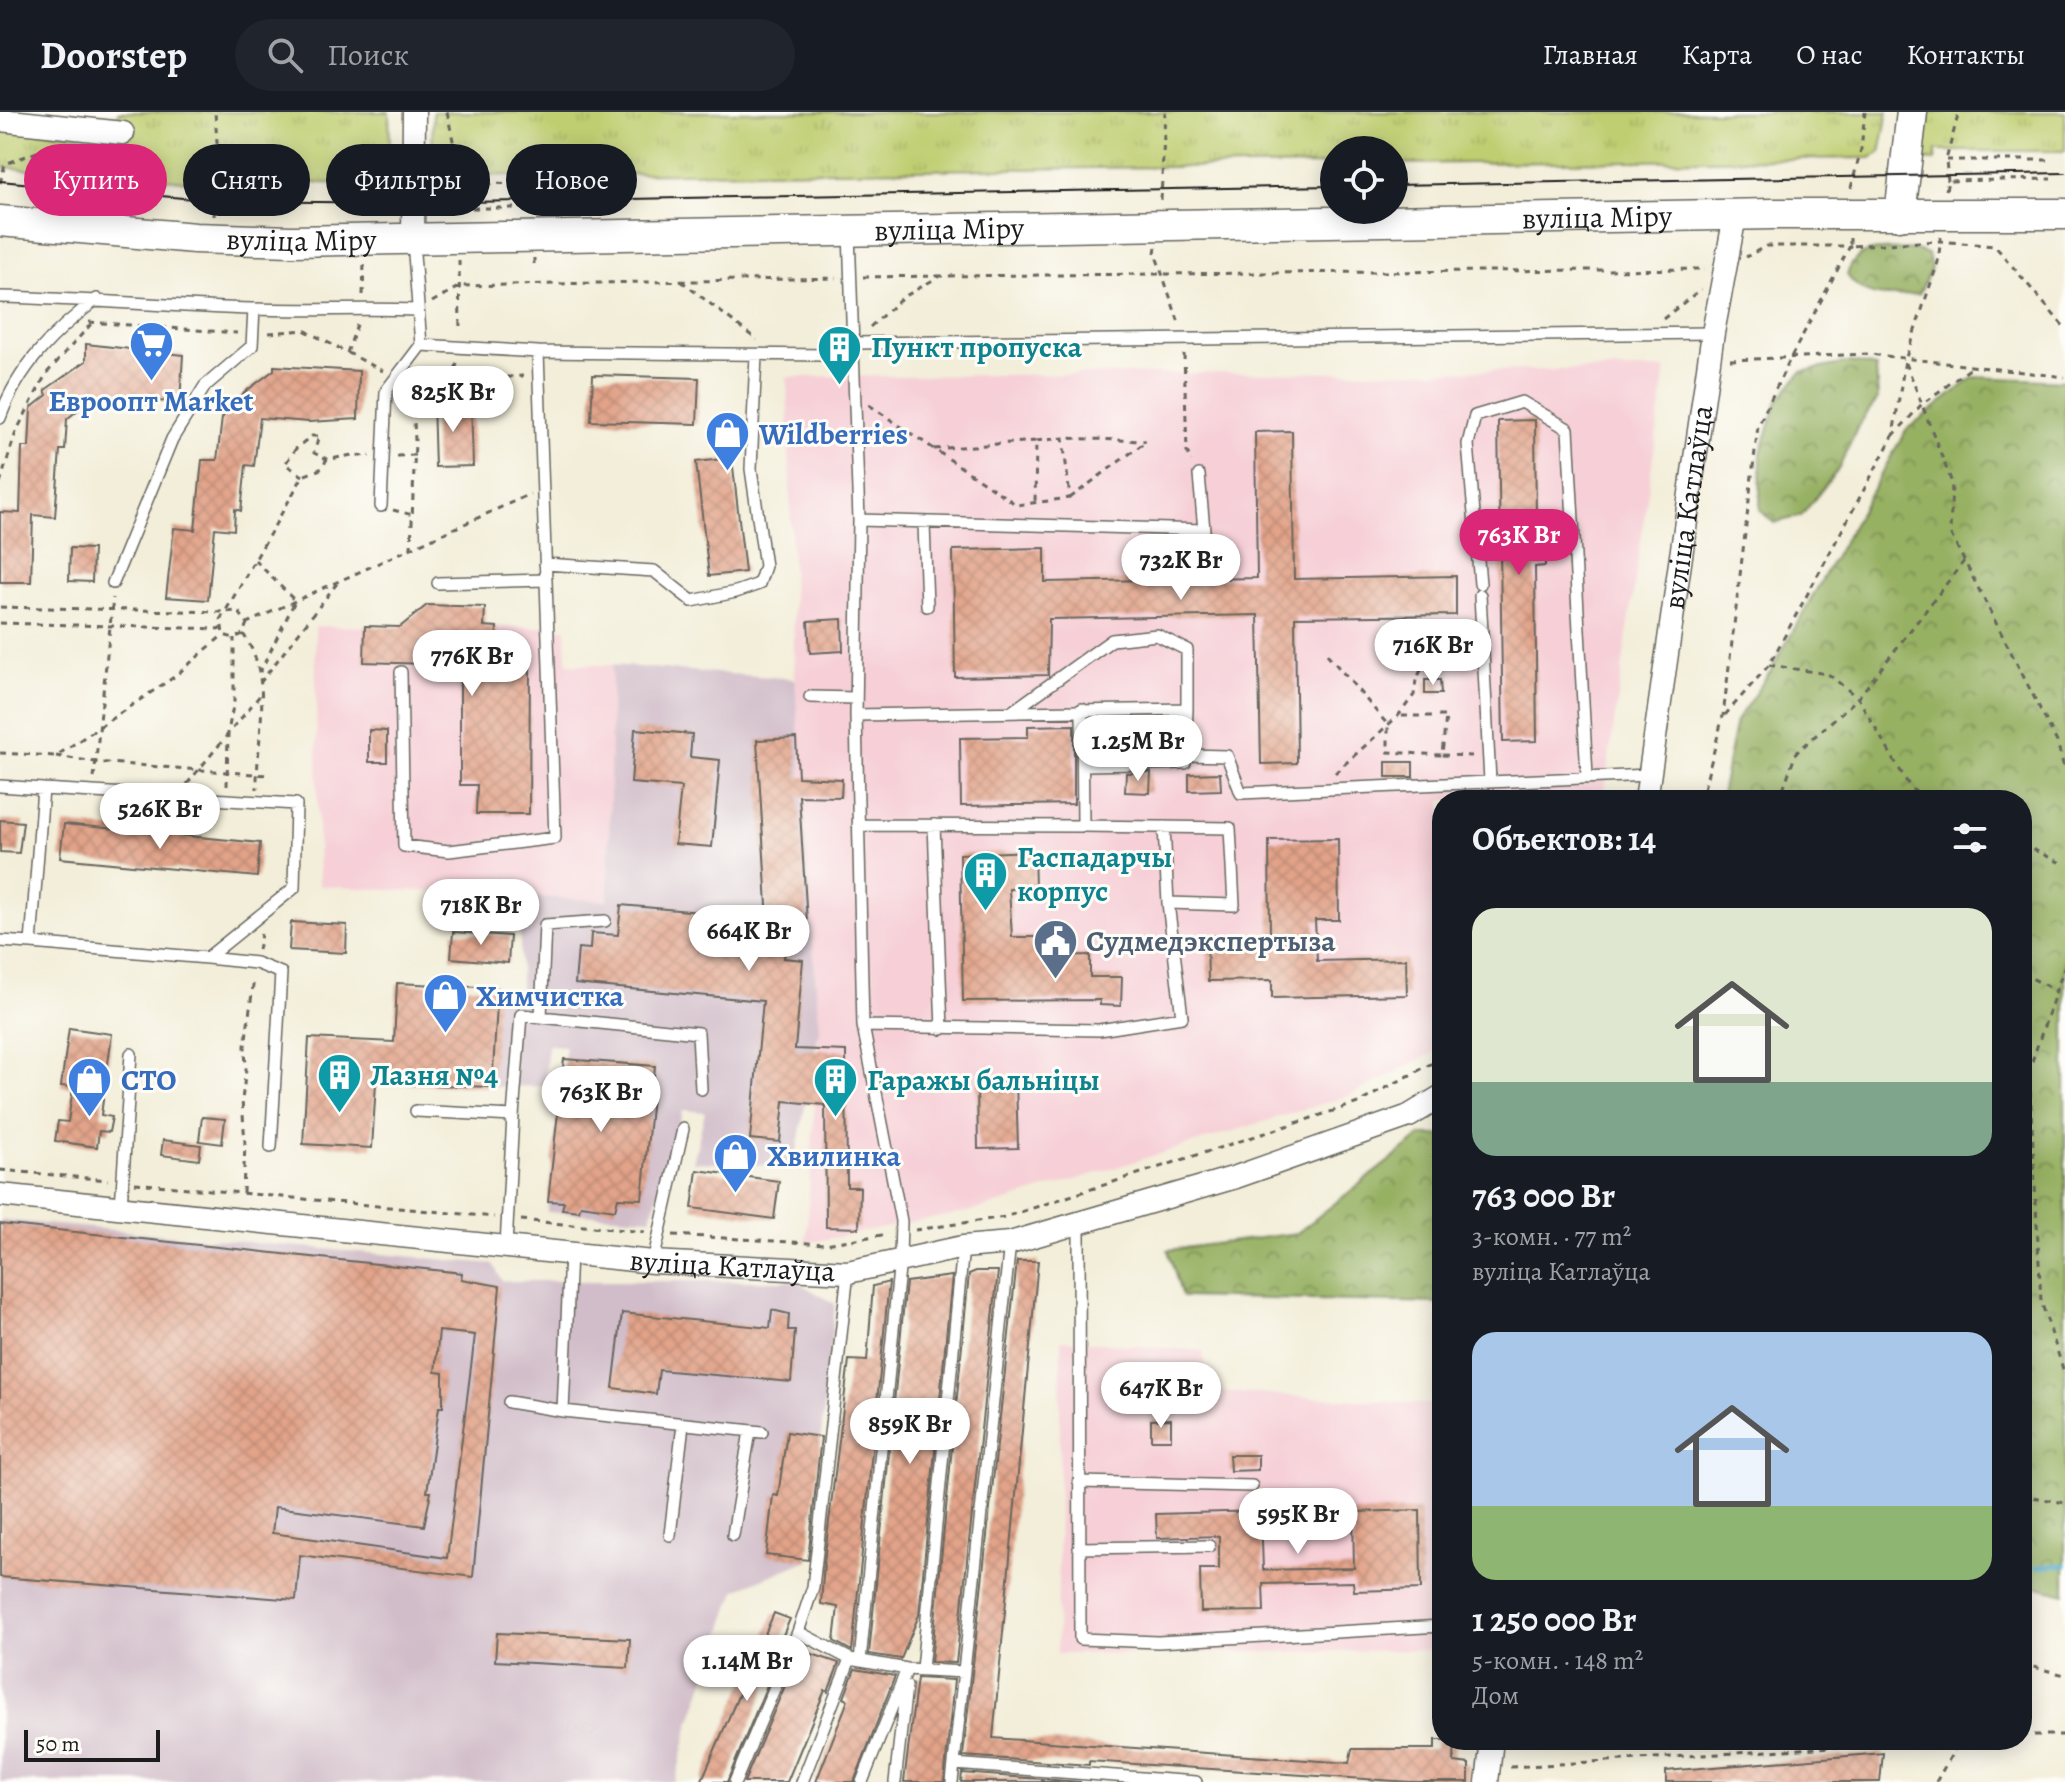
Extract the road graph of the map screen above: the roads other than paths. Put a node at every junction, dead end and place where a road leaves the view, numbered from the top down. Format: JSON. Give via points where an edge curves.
{"nodes":[{"id":1,"x":414,"y":112,"type":"edge"},
{"id":2,"x":1912,"y":112,"type":"edge"},
{"id":3,"x":0,"y":120,"type":"edge"},
{"id":4,"x":123,"y":133,"type":"dead end"},
{"id":5,"x":2065,"y":214,"type":"edge"},
{"id":6,"x":1900,"y":215,"type":"junction"},
{"id":7,"x":1735,"y":216,"type":"junction"},
{"id":8,"x":0,"y":221,"type":"edge"},
{"id":9,"x":849,"y":231,"type":"junction"},
{"id":10,"x":413,"y":240,"type":"junction"},
{"id":11,"x":0,"y":297,"type":"edge"},
{"id":12,"x":98,"y":299,"type":"junction"},
{"id":13,"x":254,"y":309,"type":"junction"},
{"id":14,"x":418,"y":310,"type":"junction"},
{"id":15,"x":1713,"y":333,"type":"junction"},
{"id":16,"x":853,"y":343,"type":"junction"},
{"id":17,"x":421,"y":345,"type":"junction"},
{"id":18,"x":538,"y":352,"type":"junction"},
{"id":19,"x":756,"y":355,"type":"junction"},
{"id":20,"x":0,"y":418,"type":"edge"},
{"id":21,"x":1199,"y":475,"type":"road end"},
{"id":22,"x":381,"y":506,"type":"road end"},
{"id":23,"x":859,"y":520,"type":"junction"},
{"id":24,"x":924,"y":524,"type":"junction"},
{"id":25,"x":545,"y":564,"type":"junction"},
{"id":26,"x":546,"y":580,"type":"junction"},
{"id":27,"x":113,"y":583,"type":"road end"},
{"id":28,"x":438,"y":583,"type":"dead end"},
{"id":29,"x":927,"y":606,"type":"dead end"},
{"id":30,"x":401,"y":672,"type":"dead end"},
{"id":31,"x":810,"y":697,"type":"dead end"},
{"id":32,"x":856,"y":698,"type":"junction"},
{"id":33,"x":1082,"y":709,"type":"junction"},
{"id":34,"x":1187,"y":709,"type":"junction"},
{"id":35,"x":1013,"y":711,"type":"junction"},
{"id":36,"x":856,"y":715,"type":"junction"},
{"id":37,"x":1186,"y":755,"type":"junction"},
{"id":38,"x":1084,"y":765,"type":"junction"},
{"id":39,"x":1649,"y":775,"type":"junction"},
{"id":40,"x":1587,"y":776,"type":"junction"},
{"id":41,"x":1490,"y":781,"type":"junction"},
{"id":42,"x":0,"y":786,"type":"edge"},
{"id":43,"x":43,"y":789,"type":"junction"},
{"id":44,"x":1647,"y":790,"type":"edge"},
{"id":45,"x":858,"y":825,"type":"junction"},
{"id":46,"x":934,"y":825,"type":"junction"},
{"id":47,"x":1083,"y":826,"type":"junction"},
{"id":48,"x":1164,"y":827,"type":"junction"},
{"id":49,"x":1168,"y":903,"type":"junction"},
{"id":50,"x":605,"y":921,"type":"dead end"},
{"id":51,"x":0,"y":941,"type":"edge"},
{"id":52,"x":31,"y":943,"type":"junction"},
{"id":53,"x":207,"y":958,"type":"junction"},
{"id":54,"x":541,"y":1017,"type":"junction"},
{"id":55,"x":863,"y":1026,"type":"junction"},
{"id":56,"x":942,"y":1029,"type":"junction"},
{"id":57,"x":131,"y":1054,"type":"dead end"},
{"id":58,"x":701,"y":1089,"type":"dead end"},
{"id":59,"x":1432,"y":1102,"type":"edge"},
{"id":60,"x":416,"y":1111,"type":"dead end"},
{"id":61,"x":513,"y":1116,"type":"junction"},
{"id":62,"x":683,"y":1129,"type":"dead end"},
{"id":63,"x":271,"y":1147,"type":"dead end"},
{"id":64,"x":0,"y":1195,"type":"edge"},
{"id":65,"x":121,"y":1207,"type":"junction"},
{"id":66,"x":1079,"y":1221,"type":"junction"},
{"id":67,"x":1010,"y":1243,"type":"junction"},
{"id":68,"x":506,"y":1246,"type":"junction"},
{"id":69,"x":963,"y":1247,"type":"junction"},
{"id":70,"x":570,"y":1253,"type":"junction"},
{"id":71,"x":900,"y":1259,"type":"junction"},
{"id":72,"x":653,"y":1262,"type":"junction"},
{"id":73,"x":848,"y":1272,"type":"junction"},
{"id":74,"x":509,"y":1402,"type":"dead end"},
{"id":75,"x":563,"y":1411,"type":"junction"},
{"id":76,"x":683,"y":1424,"type":"junction"},
{"id":77,"x":1079,"y":1482,"type":"junction"},
{"id":78,"x":1252,"y":1486,"type":"dead end"},
{"id":79,"x":670,"y":1535,"type":"dead end"},
{"id":80,"x":733,"y":1535,"type":"dead end"},
{"id":81,"x":1209,"y":1546,"type":"dead end"},
{"id":82,"x":1079,"y":1548,"type":"junction"},
{"id":83,"x":1432,"y":1627,"type":"edge"},
{"id":84,"x":798,"y":1632,"type":"junction"},
{"id":85,"x":855,"y":1660,"type":"junction"},
{"id":86,"x":907,"y":1669,"type":"junction"},
{"id":87,"x":922,"y":1669,"type":"junction"},
{"id":88,"x":964,"y":1672,"type":"junction"},
{"id":89,"x":1491,"y":1750,"type":"edge"},
{"id":90,"x":954,"y":1764,"type":"junction"},
{"id":91,"x":1487,"y":1775,"type":"edge"},
{"id":92,"x":735,"y":1782,"type":"edge"},
{"id":93,"x":802,"y":1782,"type":"edge"},
{"id":94,"x":862,"y":1782,"type":"edge"},
{"id":95,"x":895,"y":1782,"type":"edge"},
{"id":96,"x":952,"y":1782,"type":"edge"},
{"id":97,"x":1196,"y":1782,"type":"edge"}],
"edges":[{"from":1,"to":10,"type":"street"},
{"from":2,"to":6,"type":"main road"},
{"from":3,"to":4,"type":"street"},
{"from":5,"to":6,"type":"main road"},
{"from":6,"to":7,"type":"main road","name":"вуліца Міру"},
{"from":7,"to":9,"type":"main road","name":"вуліца Міру"},
{"from":7,"to":15,"type":"street","name":"вуліца Катлаўца"},
{"from":8,"to":10,"type":"main road","name":"вуліца Міру","via":[[195,238]]},
{"from":9,"to":10,"type":"main road","name":"вуліца Міру"},
{"from":9,"to":16,"type":"lane"},
{"from":10,"to":14,"type":"lane"},
{"from":11,"to":12,"type":"lane"},
{"from":12,"to":13,"type":"lane"},
{"from":12,"to":20,"type":"lane","via":[[31,359]]},
{"from":13,"to":14,"type":"lane"},
{"from":13,"to":27,"type":"lane","via":[[252,346],[205,386],[172,439]]},
{"from":14,"to":17,"type":"lane"},
{"from":15,"to":16,"type":"lane"},
{"from":15,"to":39,"type":"street","name":"вуліца Катлаўца"},
{"from":16,"to":19,"type":"lane","via":[[829,355]]},
{"from":16,"to":23,"type":"lane"},
{"from":17,"to":18,"type":"lane"},
{"from":17,"to":22,"type":"lane","via":[[386,391]]},
{"from":18,"to":19,"type":"lane"},
{"from":18,"to":25,"type":"lane"},
{"from":19,"to":25,"type":"lane","via":[[751,469],[765,566],[759,584],[692,601],[654,571]]},
{"from":21,"to":24,"type":"lane","via":[[1204,530]]},
{"from":23,"to":24,"type":"lane"},
{"from":23,"to":32,"type":"lane"},
{"from":24,"to":29,"type":"lane"},
{"from":25,"to":26,"type":"lane"},
{"from":26,"to":28,"type":"lane"},
{"from":26,"to":30,"type":"lane","via":[[555,838],[449,851],[404,846]]},
{"from":31,"to":32,"type":"lane"},
{"from":32,"to":36,"type":"lane"},
{"from":33,"to":34,"type":"lane"},
{"from":33,"to":35,"type":"lane"},
{"from":33,"to":38,"type":"lane"},
{"from":34,"to":35,"type":"lane","via":[[1187,650],[1157,635],[1112,640]]},
{"from":34,"to":37,"type":"lane"},
{"from":35,"to":36,"type":"lane"},
{"from":36,"to":45,"type":"lane"},
{"from":37,"to":38,"type":"lane","via":[[1185,763]]},
{"from":37,"to":41,"type":"lane","via":[[1227,756],[1241,793]]},
{"from":38,"to":47,"type":"lane"},
{"from":39,"to":40,"type":"lane"},
{"from":39,"to":44,"type":"street","name":"вуліца Катлаўца"},
{"from":40,"to":41,"type":"lane"},
{"from":40,"to":41,"type":"lane","via":[[1568,429],[1522,402],[1475,416],[1468,444]]},
{"from":42,"to":43,"type":"lane"},
{"from":43,"to":52,"type":"lane"},
{"from":43,"to":53,"type":"lane","via":[[296,804],[294,888]]},
{"from":45,"to":46,"type":"lane"},
{"from":45,"to":55,"type":"lane"},
{"from":46,"to":47,"type":"lane"},
{"from":46,"to":56,"type":"lane"},
{"from":47,"to":48,"type":"lane"},
{"from":48,"to":49,"type":"lane"},
{"from":48,"to":49,"type":"lane","via":[[1230,828],[1234,905]]},
{"from":49,"to":56,"type":"lane","via":[[1182,1017],[1099,1030]]},
{"from":50,"to":54,"type":"lane","via":[[545,925]]},
{"from":51,"to":52,"type":"lane"},
{"from":52,"to":53,"type":"lane"},
{"from":53,"to":63,"type":"lane","via":[[256,963],[281,973]]},
{"from":54,"to":58,"type":"lane","via":[[698,1033]]},
{"from":54,"to":61,"type":"lane","via":[[521,1015]]},
{"from":55,"to":56,"type":"lane"},
{"from":55,"to":71,"type":"lane","via":[[901,1221]]},
{"from":57,"to":65,"type":"lane"},
{"from":59,"to":66,"type":"street","name":"вуліца Катлаўца","via":[[1409,1116],[1236,1177]]},
{"from":60,"to":61,"type":"lane"},
{"from":61,"to":68,"type":"lane"},
{"from":62,"to":72,"type":"lane"},
{"from":64,"to":65,"type":"street","name":"вуліца Катлаўца"},
{"from":65,"to":68,"type":"street","name":"вуліца Катлаўца"},
{"from":66,"to":67,"type":"street","name":"вуліца Катлаўца"},
{"from":66,"to":77,"type":"lane"},
{"from":67,"to":69,"type":"street","name":"вуліца Катлаўца"},
{"from":67,"to":88,"type":"lane"},
{"from":68,"to":70,"type":"street","name":"вуліца Катлаўца"},
{"from":69,"to":71,"type":"street","name":"вуліца Катлаўца"},
{"from":69,"to":87,"type":"lane"},
{"from":70,"to":72,"type":"street","name":"вуліца Катлаўца"},
{"from":70,"to":75,"type":"lane"},
{"from":71,"to":73,"type":"street","name":"вуліца Катлаўца"},
{"from":71,"to":85,"type":"lane"},
{"from":72,"to":73,"type":"street","name":"вуліца Катлаўца"},
{"from":73,"to":84,"type":"lane","via":[[813,1587]]},
{"from":74,"to":75,"type":"lane"},
{"from":75,"to":76,"type":"lane"},
{"from":76,"to":79,"type":"lane"},
{"from":76,"to":80,"type":"lane","via":[[756,1432]]},
{"from":77,"to":78,"type":"lane"},
{"from":77,"to":82,"type":"lane"},
{"from":81,"to":82,"type":"lane"},
{"from":82,"to":83,"type":"lane","via":[[1080,1639],[1158,1642]]},
{"from":84,"to":85,"type":"lane"},
{"from":84,"to":92,"type":"lane"},
{"from":85,"to":86,"type":"lane"},
{"from":85,"to":93,"type":"lane"},
{"from":86,"to":87,"type":"lane"},
{"from":86,"to":94,"type":"lane"},
{"from":86,"to":95,"type":"lane"},
{"from":87,"to":88,"type":"lane"},
{"from":88,"to":90,"type":"lane"},
{"from":89,"to":91,"type":"street"},
{"from":90,"to":96,"type":"lane"},
{"from":90,"to":97,"type":"lane"}]}
